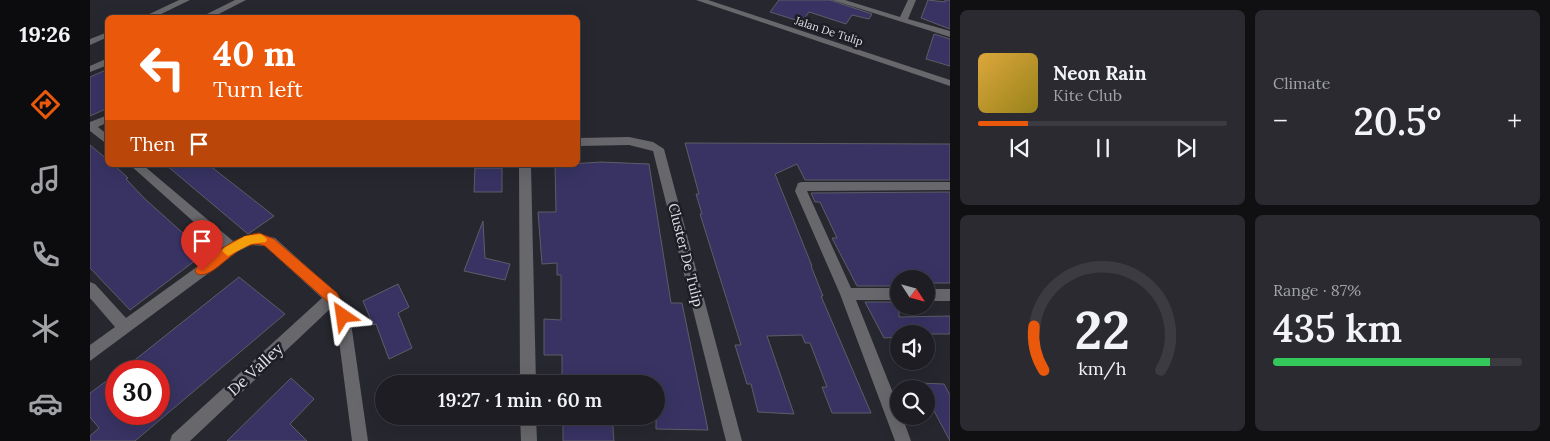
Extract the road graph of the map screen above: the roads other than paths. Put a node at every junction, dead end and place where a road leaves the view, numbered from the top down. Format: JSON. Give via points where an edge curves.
{"nodes":[{"id":1,"x":186,"y":0,"type":"edge"},
{"id":2,"x":242,"y":0,"type":"edge"},
{"id":3,"x":700,"y":0,"type":"edge"},
{"id":4,"x":836,"y":0,"type":"edge"},
{"id":5,"x":912,"y":0,"type":"edge"},
{"id":6,"x":152,"y":15,"type":"edge"},
{"id":7,"x":210,"y":15,"type":"edge"},
{"id":8,"x":903,"y":20,"type":"junction"},
{"id":9,"x":950,"y":34,"type":"edge"},
{"id":10,"x":105,"y":35,"type":"edge"},
{"id":11,"x":90,"y":42,"type":"edge"},
{"id":12,"x":105,"y":62,"type":"edge"},
{"id":13,"x":90,"y":69,"type":"edge"},
{"id":14,"x":950,"y":83,"type":"edge"},
{"id":15,"x":105,"y":119,"type":"edge"},
{"id":16,"x":90,"y":126,"type":"edge"},
{"id":17,"x":105,"y":138,"type":"edge"},
{"id":18,"x":580,"y":142,"type":"edge"},
{"id":19,"x":138,"y":167,"type":"edge"},
{"id":20,"x":525,"y":167,"type":"edge"},
{"id":21,"x":950,"y":186,"type":"edge"},
{"id":22,"x":232,"y":248,"type":"junction"},
{"id":23,"x":90,"y":288,"type":"edge"},
{"id":24,"x":847,"y":294,"type":"junction"},
{"id":25,"x":890,"y":294,"type":"edge"},
{"id":26,"x":935,"y":294,"type":"edge"},
{"id":27,"x":950,"y":295,"type":"edge"},
{"id":28,"x":332,"y":298,"type":"junction"},
{"id":29,"x":125,"y":328,"type":"junction"},
{"id":30,"x":90,"y":354,"type":"edge"},
{"id":31,"x":528,"y":375,"type":"edge"},
{"id":32,"x":528,"y":425,"type":"edge"},
{"id":33,"x":178,"y":441,"type":"edge"},
{"id":34,"x":360,"y":441,"type":"edge"},
{"id":35,"x":529,"y":441,"type":"edge"},
{"id":36,"x":734,"y":441,"type":"edge"},
{"id":37,"x":902,"y":441,"type":"edge"}],
"edges":[{"from":1,"to":6,"type":"street"},
{"from":2,"to":7,"type":"street"},
{"from":3,"to":14,"type":"street","name":"Jalan De Tulip"},
{"from":4,"to":8,"type":"street"},
{"from":5,"to":8,"type":"street"},
{"from":8,"to":9,"type":"street"},
{"from":10,"to":11,"type":"street"},
{"from":12,"to":13,"type":"street"},
{"from":15,"to":16,"type":"street"},
{"from":16,"to":17,"type":"street"},
{"from":18,"to":36,"type":"street","name":"Cluster De Tulip","via":[[636,142],[658,149]]},
{"from":19,"to":22,"type":"street"},
{"from":20,"to":31,"type":"street"},
{"from":21,"to":24,"type":"street","via":[[802,186],[801,191]]},
{"from":22,"to":28,"type":"street","via":[[249,239],[270,242]]},
{"from":22,"to":29,"type":"street"},
{"from":23,"to":29,"type":"street"},
{"from":24,"to":25,"type":"street"},
{"from":24,"to":37,"type":"street"},
{"from":26,"to":27,"type":"street"},
{"from":28,"to":33,"type":"street","name":"De Valley"},
{"from":28,"to":34,"type":"street","via":[[343,316]]},
{"from":29,"to":30,"type":"street"},
{"from":32,"to":35,"type":"street"}]}
